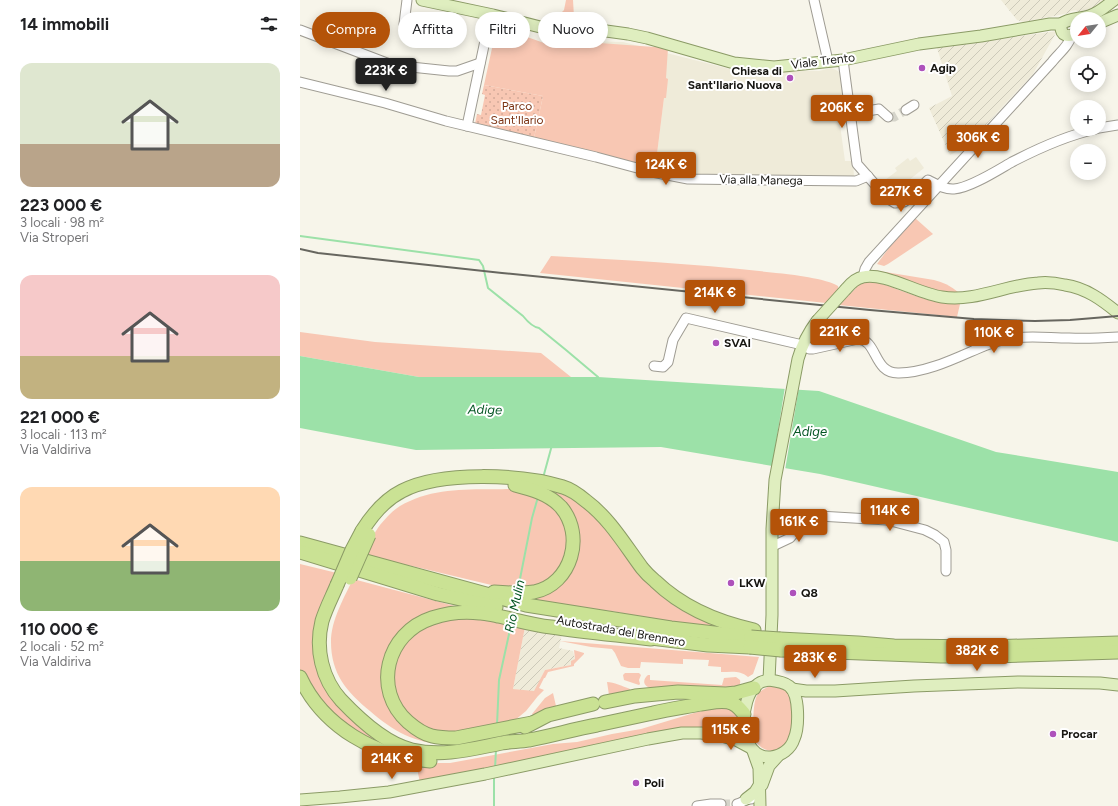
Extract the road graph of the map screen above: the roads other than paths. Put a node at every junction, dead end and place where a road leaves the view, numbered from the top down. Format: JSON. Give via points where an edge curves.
{"nodes":[{"id":1,"x":406,"y":0,"type":"edge"},
{"id":2,"x":422,"y":0,"type":"edge"},
{"id":3,"x":814,"y":0,"type":"edge"},
{"id":4,"x":1114,"y":0,"type":"edge"},
{"id":5,"x":405,"y":12,"type":"edge"},
{"id":6,"x":479,"y":12,"type":"edge"},
{"id":7,"x":1118,"y":15,"type":"edge"},
{"id":8,"x":1106,"y":20,"type":"edge"},
{"id":9,"x":530,"y":24,"type":"edge"},
{"id":10,"x":1061,"y":24,"type":"junction"},
{"id":11,"x":300,"y":30,"type":"edge"},
{"id":12,"x":1070,"y":36,"type":"edge"},
{"id":13,"x":1070,"y":39,"type":"edge"},
{"id":14,"x":483,"y":48,"type":"edge"},
{"id":15,"x":843,"y":60,"type":"junction"},
{"id":16,"x":828,"y":61,"type":"junction"},
{"id":17,"x":480,"y":63,"type":"junction"},
{"id":18,"x":300,"y":82,"type":"edge"},
{"id":19,"x":914,"y":105,"type":"dead end"},
{"id":20,"x":906,"y":110,"type":"tunnel mouth"},
{"id":21,"x":850,"y":114,"type":"junction"},
{"id":22,"x":888,"y":117,"type":"tunnel mouth"},
{"id":23,"x":1118,"y":125,"type":"edge"},
{"id":24,"x":466,"y":126,"type":"junction"},
{"id":25,"x":1106,"y":127,"type":"edge"},
{"id":26,"x":1074,"y":136,"type":"edge"},
{"id":27,"x":868,"y":176,"type":"junction"},
{"id":28,"x":940,"y":185,"type":"junction"},
{"id":29,"x":863,"y":277,"type":"junction"},
{"id":30,"x":1118,"y":313,"type":"edge"},
{"id":31,"x":1118,"y":337,"type":"edge"},
{"id":32,"x":802,"y":345,"type":"junction"},
{"id":33,"x":654,"y":366,"type":"dead end"},
{"id":34,"x":547,"y":489,"type":"junction"},
{"id":35,"x":300,"y":543,"type":"edge"},
{"id":36,"x":773,"y":546,"type":"junction"},
{"id":37,"x":300,"y":552,"type":"edge"},
{"id":38,"x":946,"y":571,"type":"dead end"},
{"id":39,"x":505,"y":605,"type":"junction"},
{"id":40,"x":525,"y":608,"type":"junction"},
{"id":41,"x":752,"y":638,"type":"junction"},
{"id":42,"x":780,"y":641,"type":"junction"},
{"id":43,"x":1118,"y":643,"type":"edge"},
{"id":44,"x":1118,"y":652,"type":"edge"},
{"id":45,"x":300,"y":677,"type":"edge"},
{"id":46,"x":769,"y":680,"type":"junction"},
{"id":47,"x":1118,"y":685,"type":"edge"},
{"id":48,"x":754,"y":688,"type":"junction"},
{"id":49,"x":792,"y":689,"type":"junction"},
{"id":50,"x":834,"y":691,"type":"junction"},
{"id":51,"x":798,"y":709,"type":"junction"},
{"id":52,"x":745,"y":719,"type":"junction"},
{"id":53,"x":718,"y":735,"type":"junction"},
{"id":54,"x":485,"y":743,"type":"junction"},
{"id":55,"x":752,"y":749,"type":"junction"},
{"id":56,"x":778,"y":756,"type":"junction"},
{"id":57,"x":760,"y":787,"type":"junction"},
{"id":58,"x":300,"y":800,"type":"edge"},
{"id":59,"x":741,"y":803,"type":"edge"},
{"id":60,"x":721,"y":804,"type":"dead end"},
{"id":61,"x":696,"y":806,"type":"edge"},
{"id":62,"x":760,"y":806,"type":"edge"}],
"edges":[{"from":1,"to":5,"type":"street"},
{"from":2,"to":6,"type":"main road","name":"Viale Trento"},
{"from":3,"to":16,"type":"street"},
{"from":4,"to":10,"type":"main road","name":"Viale Trento","via":[[1096,13]]},
{"from":7,"to":8,"type":"main road"},
{"from":9,"to":16,"type":"main road","name":"Viale Trento","via":[[556,31],[599,30],[628,34],[734,64],[774,66]]},
{"from":10,"to":12,"type":"main road","via":[[1064,34]]},
{"from":10,"to":15,"type":"main road","name":"Viale Trento","via":[[919,44]]},
{"from":11,"to":17,"type":"street","via":[[392,65],[453,71]]},
{"from":13,"to":28,"type":"street"},
{"from":14,"to":17,"type":"street"},
{"from":15,"to":16,"type":"main road","name":"Viale Trento"},
{"from":15,"to":21,"type":"street"},
{"from":17,"to":24,"type":"street"},
{"from":18,"to":24,"type":"street","name":"Via alla Manega"},
{"from":19,"to":20,"type":"street"},
{"from":21,"to":22,"type":"street","via":[[879,109]]},
{"from":21,"to":27,"type":"street","via":[[857,164]]},
{"from":23,"to":25,"type":"street"},
{"from":24,"to":27,"type":"street","name":"Via alla Manega","via":[[688,179],[856,181]]},
{"from":26,"to":28,"type":"street","via":[[958,188],[944,188]]},
{"from":27,"to":28,"type":"street","via":[[887,198],[895,203],[904,202],[928,180]]},
{"from":28,"to":29,"type":"street","via":[[869,262]]},
{"from":29,"to":30,"type":"main road","via":[[884,278],[927,294],[953,298],[979,296],[1037,283],[1066,285],[1090,293]]},
{"from":29,"to":32,"type":"main road","bridge":true,"via":[[846,288],[817,321]]},
{"from":31,"to":32,"type":"street","via":[[1007,339],[938,365],[900,374],[881,366],[862,339],[813,349]]},
{"from":32,"to":33,"type":"street","via":[[686,318],[673,340],[668,362],[663,367]]},
{"from":32,"to":36,"type":"main road","via":[[775,480]]},
{"from":34,"to":40,"type":"highway","via":[[572,528],[574,536],[571,558],[558,579],[540,590]]},
{"from":34,"to":41,"type":"highway","via":[[564,488],[586,501],[601,514],[643,570],[667,592],[688,606],[736,626]]},
{"from":34,"to":54,"type":"highway","bridge":true,"via":[[496,477],[476,477],[423,483],[402,491],[386,501],[376,512],[366,533],[352,550],[341,586],[327,606],[322,621],[319,651],[322,666],[331,686],[347,707],[380,734],[410,749],[438,753],[452,753]]},
{"from":35,"to":39,"type":"highway","name":"Autostrada del Brennero","via":[[420,577]]},
{"from":36,"to":38,"type":"street","via":[[790,538],[803,522],[815,516],[879,519],[925,530],[935,535],[944,542]]},
{"from":36,"to":46,"type":"main road"},
{"from":37,"to":39,"type":"highway","name":"Autostrada del Brennero","via":[[438,594]]},
{"from":39,"to":40,"type":"highway","name":"Autostrada del Brennero"},
{"from":39,"to":54,"type":"highway","via":[[481,612],[444,615],[421,623],[399,641],[389,663],[387,680],[393,702],[412,726],[432,736]]},
{"from":40,"to":41,"type":"highway","name":"Autostrada del Brennero"},
{"from":40,"to":41,"type":"highway","name":"Autostrada del Brennero","via":[[651,639],[708,645]]},
{"from":41,"to":42,"type":"highway","name":"Autostrada del Brennero","bridge":true},
{"from":42,"to":43,"type":"highway","name":"Autostrada del Brennero","via":[[990,647]]},
{"from":42,"to":44,"type":"highway","name":"Autostrada del Brennero","via":[[941,656]]},
{"from":45,"to":54,"type":"highway","via":[[320,708],[331,719],[356,739],[373,747],[402,757],[431,761],[448,760]]},
{"from":46,"to":48,"type":"main road","via":[[757,684]]},
{"from":46,"to":49,"type":"main road","via":[[783,682]]},
{"from":47,"to":50,"type":"main road","via":[[1100,682],[1019,682]]},
{"from":48,"to":52,"type":"main road","via":[[747,701]]},
{"from":48,"to":54,"type":"highway","via":[[726,694],[678,692],[636,696],[599,703],[548,715],[517,732]]},
{"from":49,"to":50,"type":"main road"},
{"from":49,"to":51,"type":"main road"},
{"from":50,"to":51,"type":"main road","via":[[810,697]]},
{"from":51,"to":56,"type":"main road","via":[[795,739],[786,751]]},
{"from":52,"to":53,"type":"main road","via":[[736,730]]},
{"from":52,"to":54,"type":"highway","via":[[734,704],[716,701],[529,740],[504,750]]},
{"from":52,"to":55,"type":"main road","via":[[745,736]]},
{"from":53,"to":55,"type":"main road","via":[[736,740]]},
{"from":53,"to":58,"type":"main road","via":[[682,733],[388,792]]},
{"from":55,"to":56,"type":"main road","via":[[762,756]]},
{"from":55,"to":57,"type":"main road","via":[[759,768]]},
{"from":56,"to":57,"type":"main road","via":[[769,766]]},
{"from":57,"to":59,"type":"main road"},
{"from":57,"to":62,"type":"main road"},
{"from":59,"to":62,"type":"street","via":[[753,800]]},
{"from":60,"to":61,"type":"street"}]}
